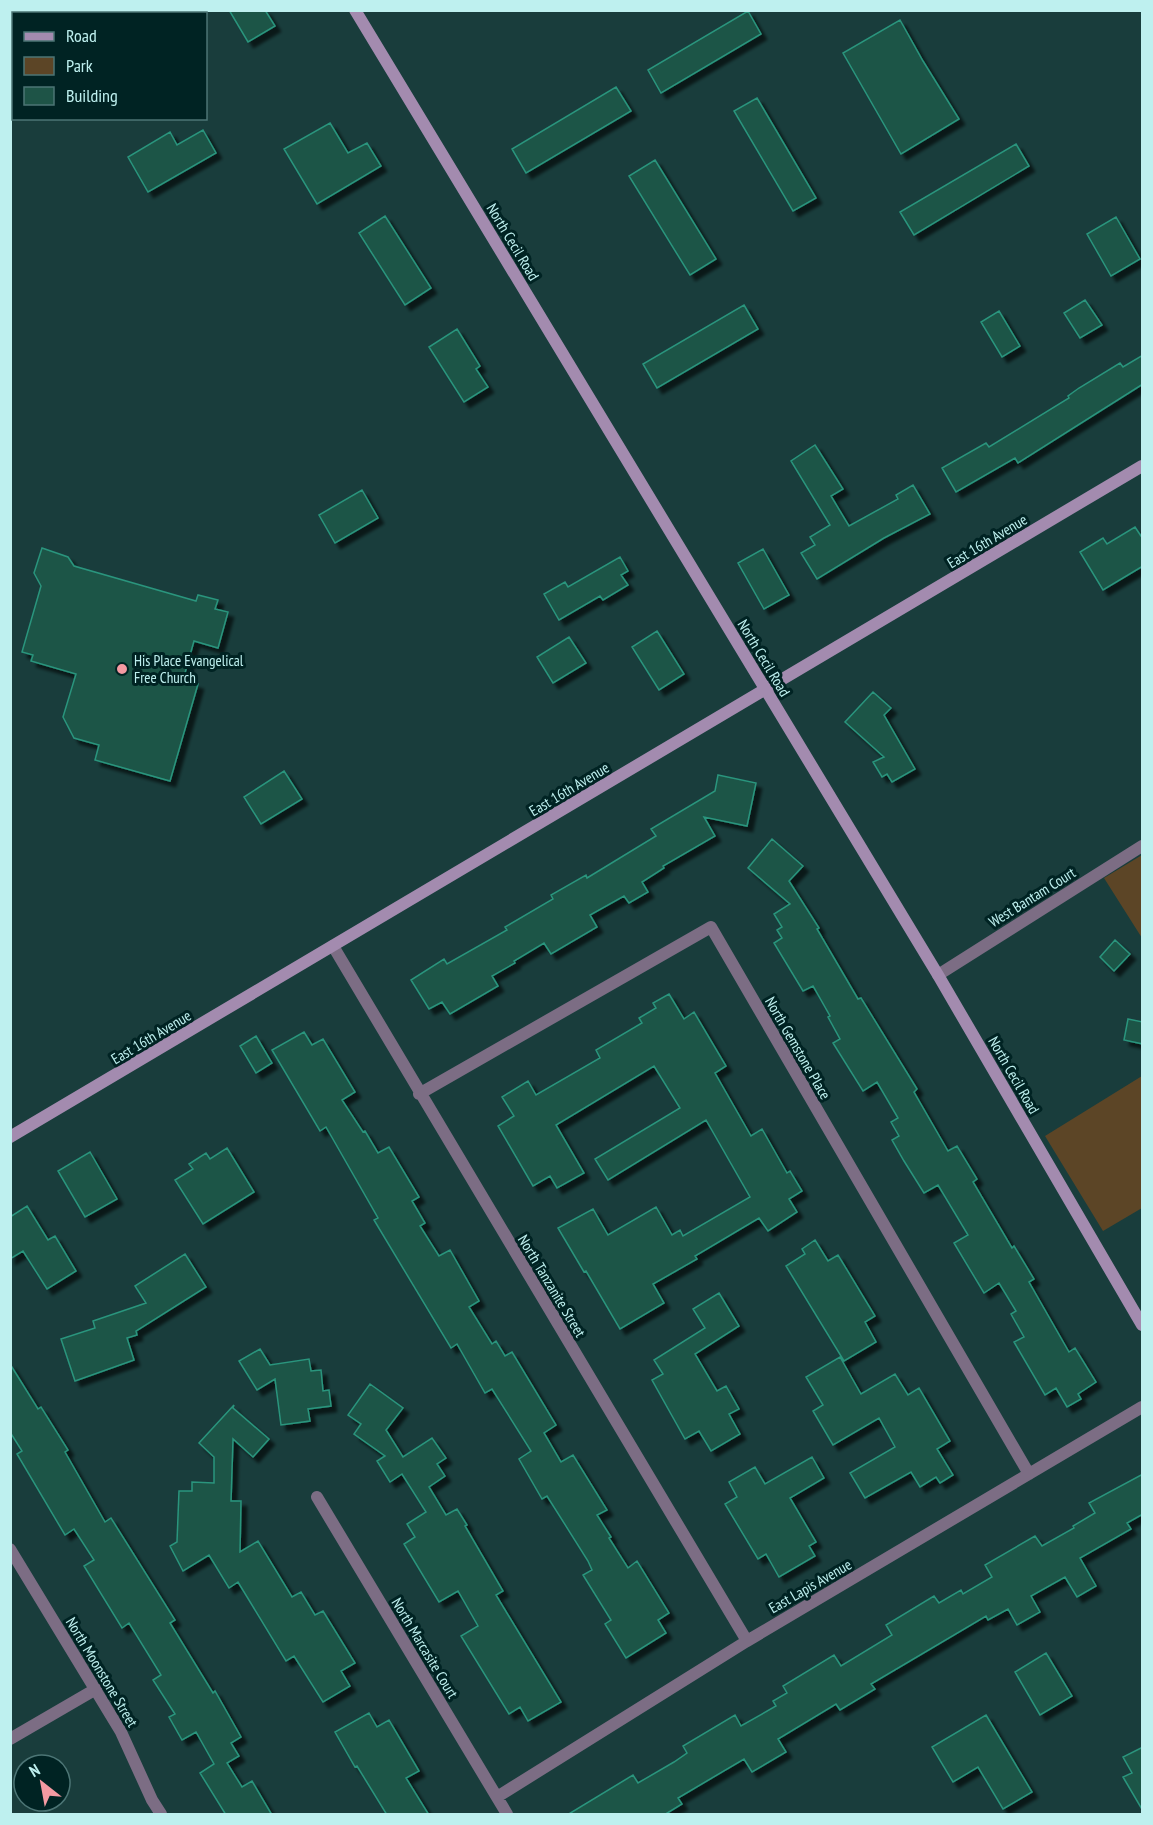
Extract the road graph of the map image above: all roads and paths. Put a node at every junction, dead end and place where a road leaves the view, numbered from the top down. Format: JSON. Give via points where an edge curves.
{"nodes":[{"id":1,"x":355,"y":10,"type":"edge"},
{"id":2,"x":1143,"y":466,"type":"edge"},
{"id":3,"x":765,"y":690,"type":"junction"},
{"id":4,"x":1143,"y":846,"type":"edge"},
{"id":5,"x":333,"y":946,"type":"junction"},
{"id":6,"x":938,"y":975,"type":"junction"},
{"id":7,"x":420,"y":1094,"type":"junction"},
{"id":8,"x":10,"y":1137,"type":"edge"},
{"id":9,"x":1143,"y":1325,"type":"edge"},
{"id":10,"x":1143,"y":1407,"type":"edge"},
{"id":11,"x":1029,"y":1474,"type":"junction"},
{"id":12,"x":317,"y":1497,"type":"dead end"},
{"id":13,"x":10,"y":1549,"type":"edge"},
{"id":14,"x":747,"y":1641,"type":"junction"},
{"id":15,"x":96,"y":1689,"type":"junction"},
{"id":16,"x":10,"y":1739,"type":"edge"},
{"id":17,"x":497,"y":1797,"type":"junction"},
{"id":18,"x":160,"y":1815,"type":"edge"},
{"id":19,"x":507,"y":1815,"type":"edge"}],
"edges":[{"from":1,"to":3,"type":"street","name":"North Cecil Road"},
{"from":2,"to":3,"type":"street","name":"East 16th Avenue"},
{"from":3,"to":5,"type":"street","name":"East 16th Avenue"},
{"from":3,"to":6,"type":"street","name":"North Cecil Road"},
{"from":4,"to":6,"type":"street","name":"West Bantam Court"},
{"from":5,"to":7,"type":"street","name":"North Tanzanite Street"},
{"from":5,"to":8,"type":"street","name":"East 16th Avenue"},
{"from":6,"to":9,"type":"street","name":"North Cecil Road"},
{"from":7,"to":11,"type":"street","name":"North Gemstone Place","via":[[711,927]]},
{"from":7,"to":14,"type":"street","name":"North Tanzanite Street"},
{"from":10,"to":11,"type":"street","name":"East Lapis Avenue"},
{"from":11,"to":14,"type":"street","name":"East Lapis Avenue"},
{"from":12,"to":17,"type":"street","name":"North Marcasite Court"},
{"from":13,"to":15,"type":"street","name":"North Moonstone Street"},
{"from":14,"to":17,"type":"street","name":"East Lapis Avenue"},
{"from":15,"to":16,"type":"street"},
{"from":15,"to":18,"type":"street","name":"North Moonstone Street"},
{"from":17,"to":19,"type":"street","name":"North Marcasite Court"}]}
